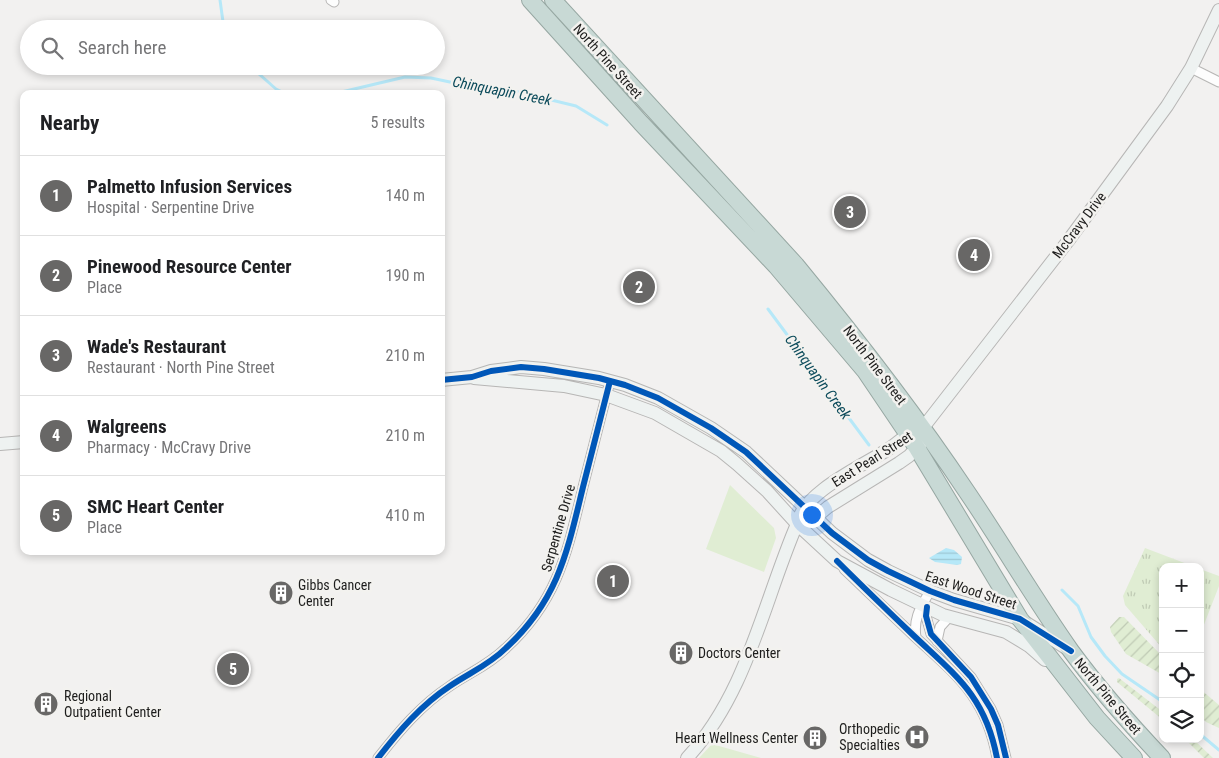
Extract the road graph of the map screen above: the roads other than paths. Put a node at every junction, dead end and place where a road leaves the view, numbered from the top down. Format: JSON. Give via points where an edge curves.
{"nodes":[{"id":1,"x":530,"y":0,"type":"edge"},
{"id":2,"x":553,"y":0,"type":"edge"},
{"id":3,"x":1219,"y":10,"type":"edge"},
{"id":4,"x":1191,"y":68,"type":"junction"},
{"id":5,"x":1219,"y":82,"type":"edge"},
{"id":6,"x":472,"y":378,"type":"junction"},
{"id":7,"x":445,"y":380,"type":"edge"},
{"id":8,"x":610,"y":381,"type":"junction"},
{"id":9,"x":606,"y":395,"type":"junction"},
{"id":10,"x":915,"y":431,"type":"junction"},
{"id":11,"x":20,"y":442,"type":"edge"},
{"id":12,"x":0,"y":444,"type":"edge"},
{"id":13,"x":918,"y":448,"type":"junction"},
{"id":14,"x":804,"y":508,"type":"junction"},
{"id":15,"x":815,"y":518,"type":"junction"},
{"id":16,"x":797,"y":524,"type":"junction"},
{"id":17,"x":837,"y":562,"type":"junction"},
{"id":18,"x":891,"y":590,"type":"junction"},
{"id":19,"x":930,"y":591,"type":"junction"},
{"id":20,"x":872,"y":596,"type":"junction"},
{"id":21,"x":925,"y":606,"type":"junction"},
{"id":22,"x":949,"y":617,"type":"junction"},
{"id":23,"x":1020,"y":618,"type":"junction"},
{"id":24,"x":916,"y":637,"type":"junction"},
{"id":25,"x":937,"y":641,"type":"junction"},
{"id":26,"x":1071,"y":651,"type":"junction"},
{"id":27,"x":1064,"y":677,"type":"junction"},
{"id":28,"x":378,"y":758,"type":"edge"},
{"id":29,"x":687,"y":758,"type":"edge"},
{"id":30,"x":997,"y":758,"type":"edge"},
{"id":31,"x":1006,"y":758,"type":"edge"},
{"id":32,"x":1134,"y":758,"type":"edge"},
{"id":33,"x":1162,"y":758,"type":"edge"}],
"edges":[{"from":1,"to":10,"type":"highway","name":"North Pine Street","via":[[776,266]]},
{"from":2,"to":10,"type":"highway","name":"North Pine Street","via":[[796,265],[863,348]]},
{"from":3,"to":4,"type":"street","name":"McCravy Drive"},
{"from":4,"to":5,"type":"street"},
{"from":4,"to":10,"type":"street","name":"McCravy Drive","via":[[1068,241]]},
{"from":6,"to":7,"type":"street","name":"East Wood Street"},
{"from":6,"to":8,"type":"street","name":"East Wood Street","via":[[491,371],[521,367]]},
{"from":6,"to":9,"type":"street","name":"East Wood Street","via":[[551,384]]},
{"from":8,"to":9,"type":"street","name":"Serpentine Drive"},
{"from":8,"to":14,"type":"street","name":"East Wood Street","via":[[658,398],[711,428],[746,452]]},
{"from":9,"to":16,"type":"street","name":"East Wood Street","via":[[655,413],[721,452],[782,505]]},
{"from":9,"to":28,"type":"street","name":"Serpentine Drive","via":[[566,557],[550,592],[532,620],[508,647],[434,697]]},
{"from":10,"to":13,"type":"highway","name":"North Pine Street"},
{"from":10,"to":14,"type":"street","name":"East Pearl Street","via":[[827,488]]},
{"from":10,"to":26,"type":"highway","name":"North Pine Street","via":[[967,492]]},
{"from":11,"to":12,"type":"street"},
{"from":13,"to":15,"type":"street","name":"East Pearl Street","via":[[899,464]]},
{"from":13,"to":23,"type":"highway","name":"North Pine Street"},
{"from":14,"to":15,"type":"street","name":"East Wood Street"},
{"from":14,"to":16,"type":"street","name":"East Pearl Street"},
{"from":15,"to":16,"type":"street","name":"East Pearl Street"},
{"from":15,"to":19,"type":"street","name":"East Wood Street","via":[[868,560]]},
{"from":16,"to":17,"type":"street","name":"East Wood Street"},
{"from":16,"to":29,"type":"street","name":"East Pearl Street","via":[[734,690]]},
{"from":17,"to":18,"type":"street","name":"East Wood Street"},
{"from":17,"to":20,"type":"street"},
{"from":18,"to":20,"type":"street"},
{"from":18,"to":21,"type":"street","name":"East Wood Street"},
{"from":19,"to":21,"type":"street"},
{"from":19,"to":23,"type":"street","name":"East Wood Street"},
{"from":20,"to":24,"type":"street"},
{"from":21,"to":22,"type":"street","name":"East Wood Street"},
{"from":21,"to":24,"type":"street","via":[[915,620]]},
{"from":21,"to":25,"type":"street","via":[[931,634]]},
{"from":22,"to":25,"type":"street","via":[[940,628]]},
{"from":22,"to":27,"type":"street","name":"East Wood Street","via":[[994,628],[1018,638]]},
{"from":23,"to":26,"type":"street","name":"East Wood Street"},
{"from":23,"to":27,"type":"highway","name":"North Pine Street"},
{"from":24,"to":30,"type":"street","via":[[950,668],[970,692],[988,724]]},
{"from":25,"to":31,"type":"street","via":[[982,692],[998,725]]},
{"from":26,"to":33,"type":"highway","name":"North Pine Street"},
{"from":27,"to":32,"type":"highway","name":"North Pine Street"}]}
